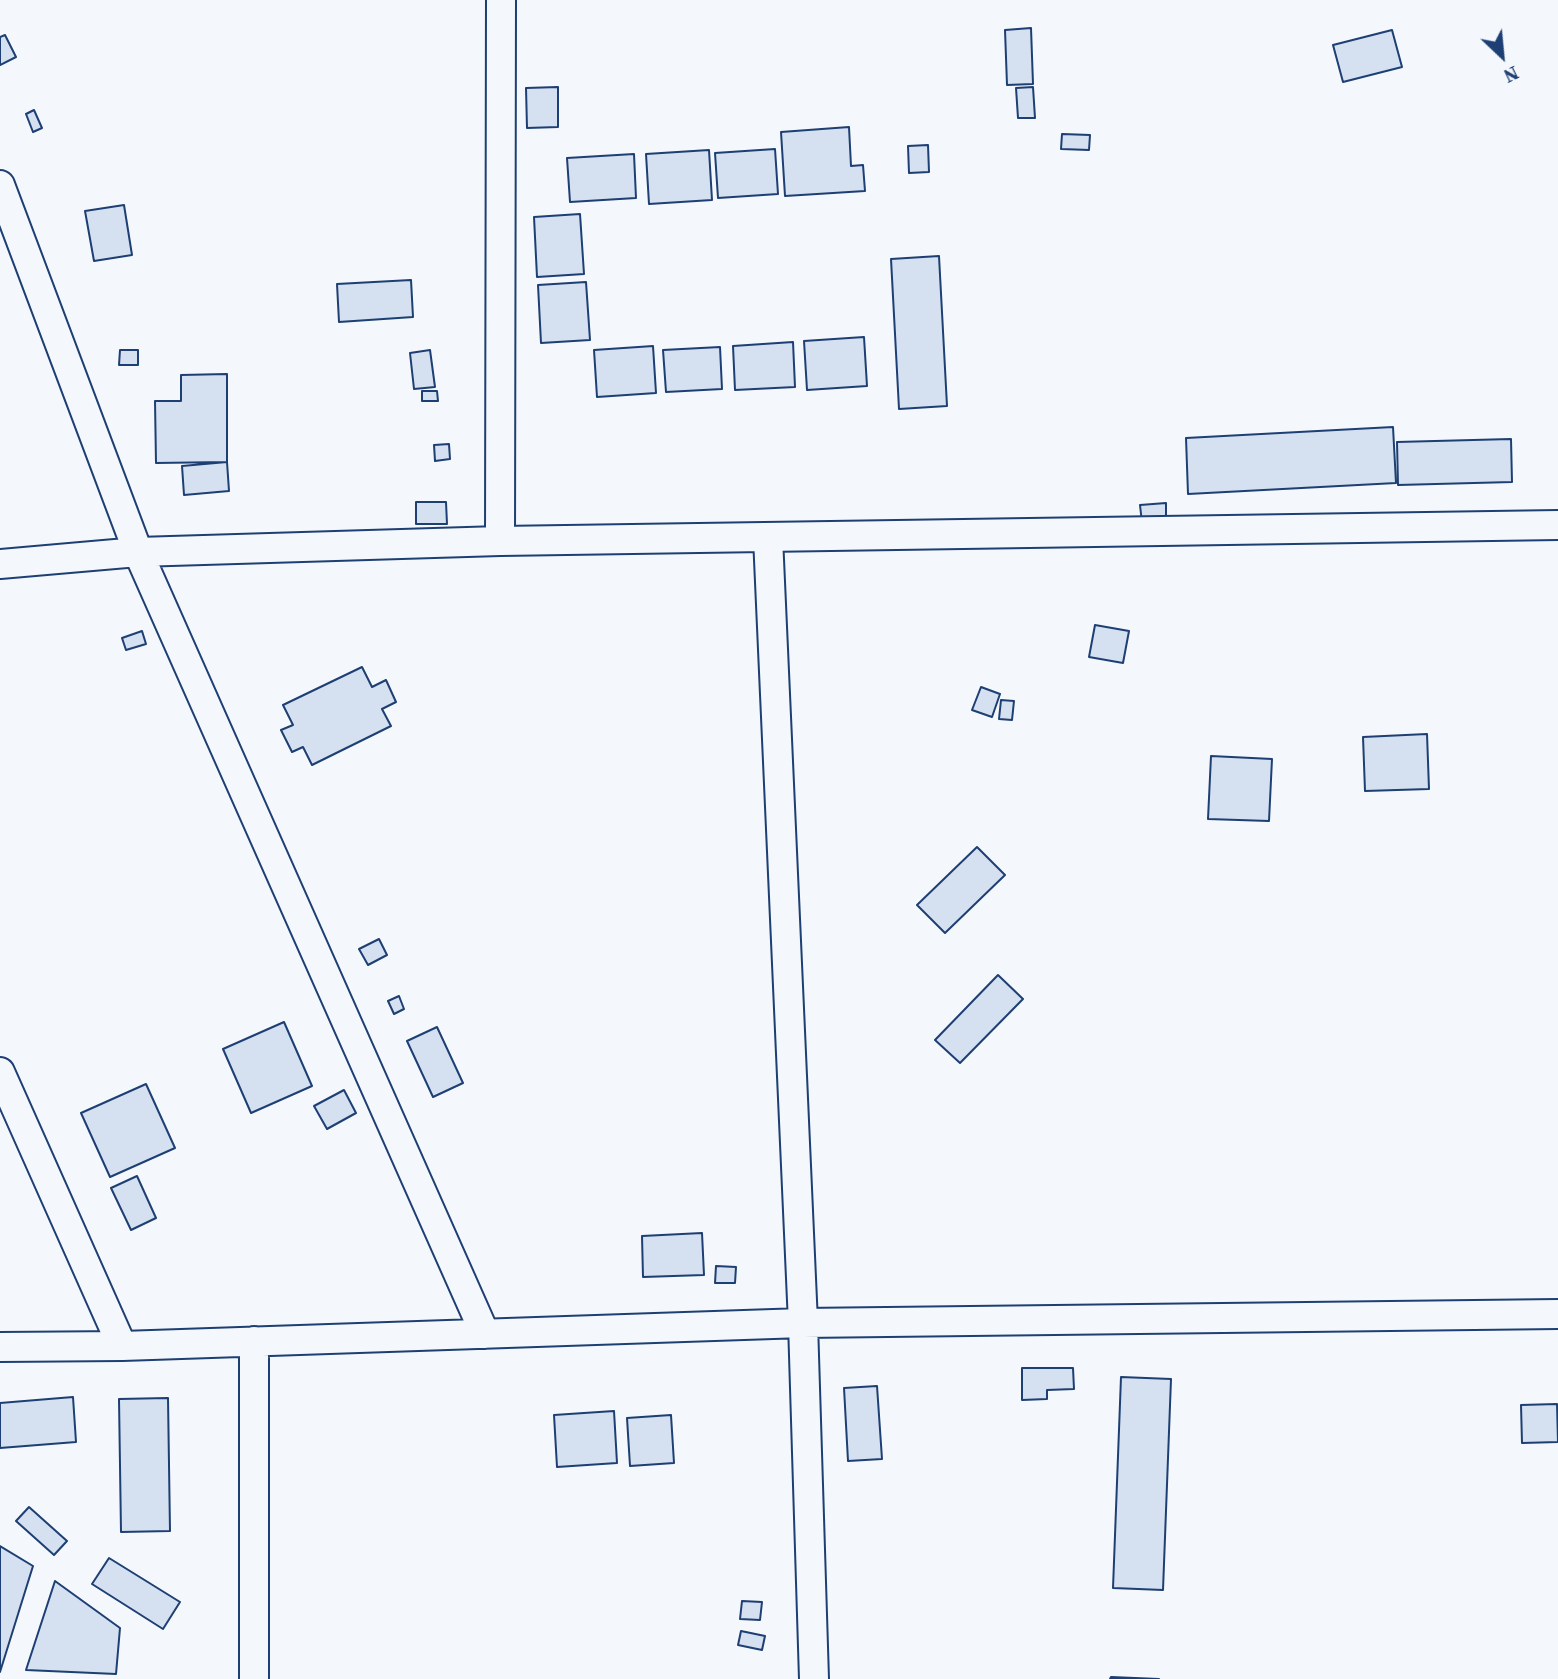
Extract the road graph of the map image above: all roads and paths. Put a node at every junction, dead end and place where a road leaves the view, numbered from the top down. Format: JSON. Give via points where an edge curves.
{"nodes":[{"id":1,"x":501,"y":0,"type":"edge"},
{"id":2,"x":0,"y":185,"type":"edge"},
{"id":3,"x":1558,"y":525,"type":"edge"},
{"id":4,"x":768,"y":537,"type":"junction"},
{"id":5,"x":500,"y":541,"type":"junction"},
{"id":6,"x":138,"y":552,"type":"junction"},
{"id":7,"x":0,"y":564,"type":"edge"},
{"id":8,"x":0,"y":1072,"type":"edge"},
{"id":9,"x":1558,"y":1314,"type":"edge"},
{"id":10,"x":803,"y":1323,"type":"junction"},
{"id":11,"x":485,"y":1334,"type":"junction"},
{"id":12,"x":254,"y":1341,"type":"junction"},
{"id":13,"x":122,"y":1346,"type":"junction"},
{"id":14,"x":0,"y":1348,"type":"edge"},
{"id":15,"x":254,"y":1679,"type":"edge"},
{"id":16,"x":814,"y":1679,"type":"edge"}],
"edges":[{"from":1,"to":5,"type":"street"},
{"from":2,"to":6,"type":"street"},
{"from":3,"to":4,"type":"street"},
{"from":4,"to":5,"type":"street"},
{"from":4,"to":10,"type":"street"},
{"from":5,"to":6,"type":"street"},
{"from":6,"to":7,"type":"street"},
{"from":6,"to":11,"type":"street"},
{"from":8,"to":13,"type":"street"},
{"from":9,"to":10,"type":"street"},
{"from":10,"to":11,"type":"street"},
{"from":10,"to":16,"type":"street"},
{"from":11,"to":12,"type":"street"},
{"from":12,"to":13,"type":"street"},
{"from":12,"to":15,"type":"street"},
{"from":13,"to":14,"type":"street"}]}
